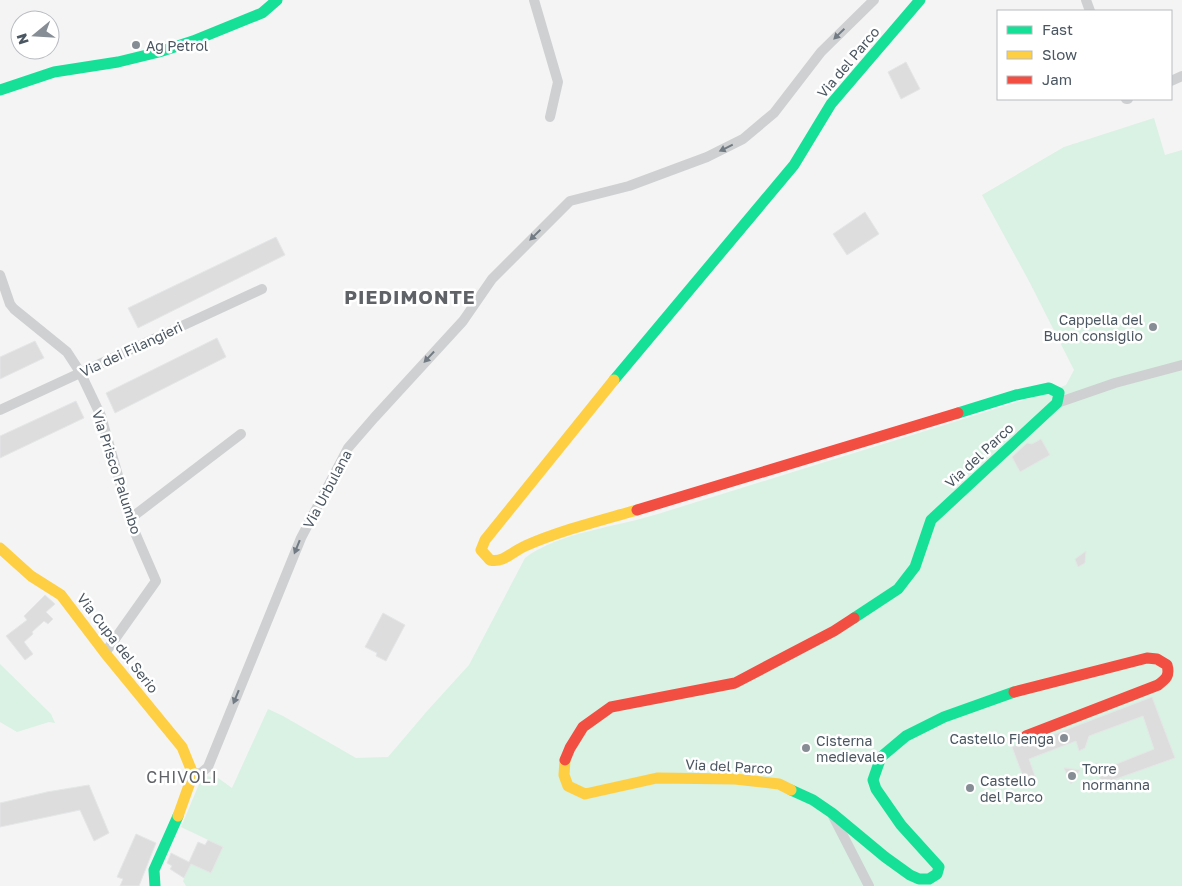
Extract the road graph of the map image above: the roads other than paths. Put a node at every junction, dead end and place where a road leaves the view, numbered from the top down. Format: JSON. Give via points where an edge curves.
{"nodes":[{"id":1,"x":277,"y":0,"type":"edge"},
{"id":2,"x":534,"y":0,"type":"edge"},
{"id":3,"x":874,"y":0,"type":"edge"},
{"id":4,"x":920,"y":0,"type":"edge"},
{"id":5,"x":0,"y":90,"type":"edge"},
{"id":6,"x":550,"y":117,"type":"dead end"},
{"id":7,"x":0,"y":276,"type":"edge"},
{"id":8,"x":262,"y":289,"type":"dead end"},
{"id":9,"x":1182,"y":365,"type":"edge"},
{"id":10,"x":80,"y":372,"type":"junction"},
{"id":11,"x":1057,"y":403,"type":"junction"},
{"id":12,"x":0,"y":410,"type":"edge"},
{"id":13,"x":242,"y":434,"type":"dead end"},
{"id":14,"x":131,"y":518,"type":"junction"},
{"id":15,"x":0,"y":548,"type":"edge"},
{"id":16,"x":105,"y":653,"type":"junction"},
{"id":17,"x":1026,"y":736,"type":"dead end"},
{"id":18,"x":193,"y":774,"type":"junction"},
{"id":19,"x":832,"y":813,"type":"junction"},
{"id":20,"x":156,"y":886,"type":"edge"},
{"id":21,"x":869,"y":886,"type":"edge"}],
"edges":[{"from":1,"to":5,"type":"street","via":[[262,13],[168,50],[54,72]]},
{"from":2,"to":6,"type":"street","via":[[558,82]]},
{"from":3,"to":18,"type":"street","name":"Via Urbulana","one_way":true,"via":[[821,52],[774,113],[743,140],[629,186],[570,201],[492,279],[463,321],[348,448],[301,538],[208,767]]},
{"from":4,"to":11,"type":"street","name":"Via del Parco","via":[[830,104],[794,165],[571,431],[485,540],[481,550],[494,562],[502,560],[545,538],[1016,394],[1049,388],[1059,393]]},
{"from":7,"to":10,"type":"street","name":"Via Prisco Palumbo","via":[[14,309],[67,352]]},
{"from":8,"to":10,"type":"street","name":"Via dei Filangieri"},
{"from":9,"to":11,"type":"street","name":"Via del Parco","via":[[1115,382]]},
{"from":10,"to":12,"type":"street","name":"Via dei Filangieri"},
{"from":10,"to":14,"type":"street","name":"Via Prisco Palumbo","via":[[100,416]]},
{"from":11,"to":19,"type":"street","name":"Via del Parco","via":[[931,520],[915,567],[898,589],[834,631],[735,683],[611,708],[583,727],[564,761],[568,786],[585,794],[657,778],[735,779],[779,784]]},
{"from":13,"to":14,"type":"street"},
{"from":14,"to":16,"type":"street","name":"Via Prisco Palumbo","via":[[156,581]]},
{"from":15,"to":16,"type":"street","name":"Via Cupa del Serio","via":[[31,576],[61,594]]},
{"from":16,"to":18,"type":"street","name":"Via Cupa del Serio","via":[[182,747]]},
{"from":17,"to":19,"type":"street","name":"Via del Parco","via":[[1158,684],[1167,678],[1167,666],[1157,659],[1147,658],[1011,693],[931,722],[884,752],[873,772],[874,787],[898,822],[939,867],[937,874],[929,879],[910,875]]},
{"from":18,"to":20,"type":"street","via":[[154,870]]},
{"from":19,"to":21,"type":"street"}]}
